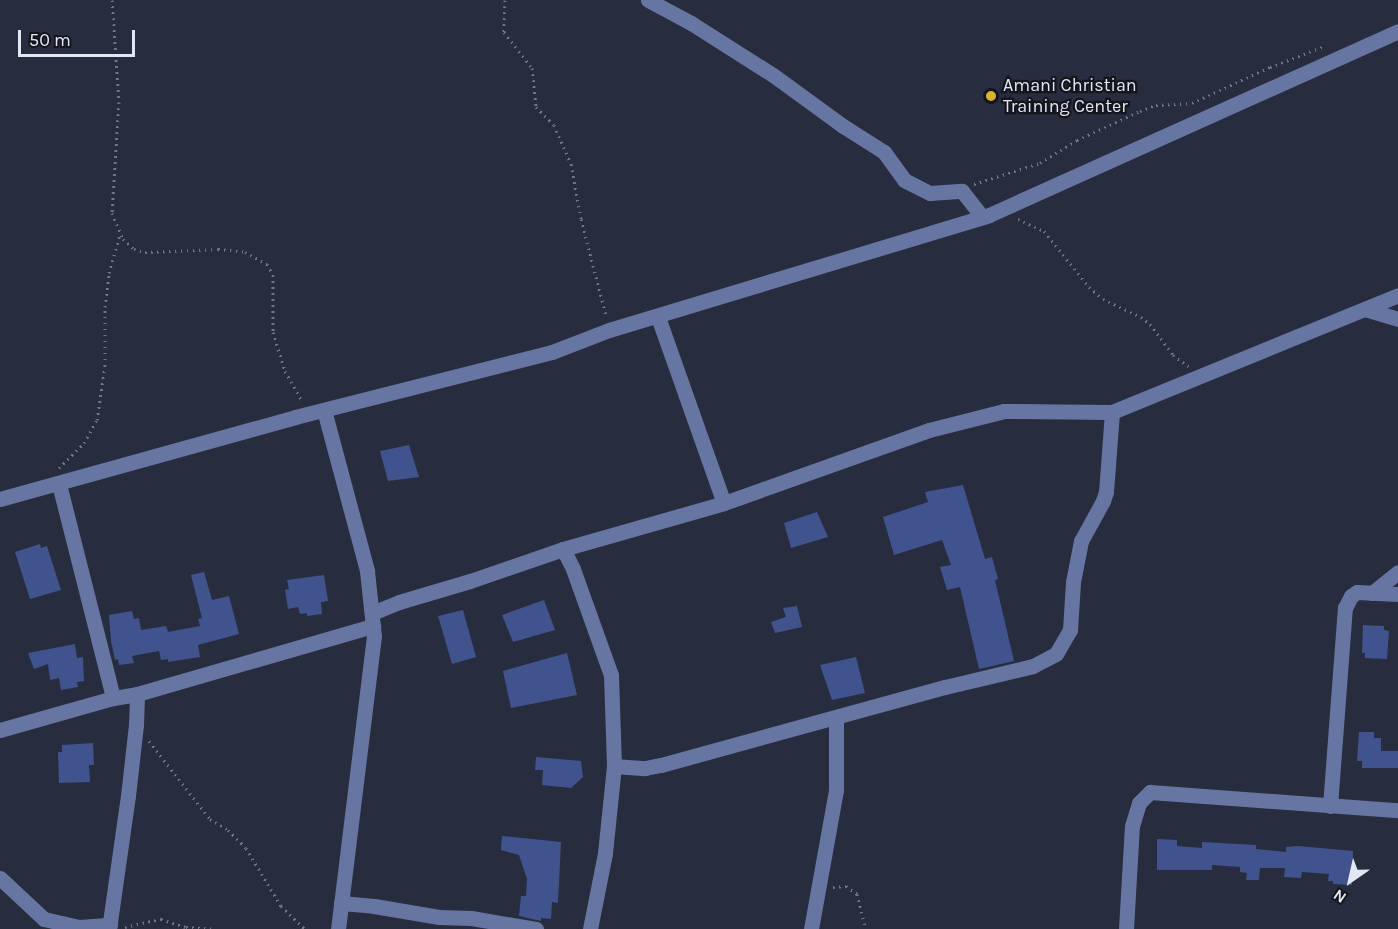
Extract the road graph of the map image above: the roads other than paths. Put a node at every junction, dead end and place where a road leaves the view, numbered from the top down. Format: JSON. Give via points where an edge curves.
{"nodes":[{"id":1,"x":648,"y":0,"type":"edge"},
{"id":2,"x":1398,"y":31,"type":"edge"},
{"id":3,"x":982,"y":218,"type":"junction"},
{"id":4,"x":1398,"y":295,"type":"edge"},
{"id":5,"x":1365,"y":309,"type":"junction"},
{"id":6,"x":658,"y":317,"type":"junction"},
{"id":7,"x":1398,"y":319,"type":"edge"},
{"id":8,"x":317,"y":412,"type":"junction"},
{"id":9,"x":1112,"y":412,"type":"junction"},
{"id":10,"x":58,"y":484,"type":"junction"},
{"id":11,"x":0,"y":499,"type":"edge"},
{"id":12,"x":724,"y":503,"type":"junction"},
{"id":13,"x":563,"y":549,"type":"junction"},
{"id":14,"x":1398,"y":572,"type":"edge"},
{"id":15,"x":1372,"y":593,"type":"junction"},
{"id":16,"x":1398,"y":594,"type":"edge"},
{"id":17,"x":373,"y":620,"type":"junction"},
{"id":18,"x":137,"y":694,"type":"junction"},
{"id":19,"x":113,"y":698,"type":"junction"},
{"id":20,"x":836,"y":719,"type":"junction"},
{"id":21,"x":0,"y":730,"type":"edge"},
{"id":22,"x":614,"y":766,"type":"junction"},
{"id":23,"x":1330,"y":806,"type":"junction"},
{"id":24,"x":1398,"y":810,"type":"edge"},
{"id":25,"x":0,"y":878,"type":"edge"},
{"id":26,"x":341,"y":903,"type":"junction"},
{"id":27,"x":112,"y":928,"type":"edge"},
{"id":28,"x":338,"y":929,"type":"edge"},
{"id":29,"x":536,"y":929,"type":"edge"},
{"id":30,"x":590,"y":929,"type":"edge"},
{"id":31,"x":811,"y":929,"type":"edge"},
{"id":32,"x":1126,"y":929,"type":"edge"}],
"edges":[{"from":1,"to":3,"type":"street","via":[[764,69],[884,152],[896,171],[910,183],[930,193],[962,191]]},
{"from":2,"to":3,"type":"street"},
{"from":3,"to":6,"type":"street"},
{"from":4,"to":5,"type":"street"},
{"from":5,"to":7,"type":"street"},
{"from":5,"to":9,"type":"street"},
{"from":6,"to":8,"type":"street","via":[[609,330],[552,352]]},
{"from":6,"to":12,"type":"street"},
{"from":8,"to":10,"type":"street"},
{"from":8,"to":17,"type":"street","via":[[367,571]]},
{"from":9,"to":12,"type":"street","via":[[1004,411],[929,430]]},
{"from":9,"to":20,"type":"street","via":[[1106,492],[1080,541],[1070,630],[1056,654],[1033,666]]},
{"from":10,"to":11,"type":"street"},
{"from":10,"to":19,"type":"street"},
{"from":12,"to":13,"type":"street"},
{"from":13,"to":17,"type":"street"},
{"from":13,"to":22,"type":"street","via":[[611,675]]},
{"from":14,"to":15,"type":"street"},
{"from":15,"to":16,"type":"street"},
{"from":15,"to":23,"type":"street","via":[[1353,594],[1345,608]]},
{"from":17,"to":18,"type":"street"},
{"from":17,"to":26,"type":"street"},
{"from":18,"to":19,"type":"street"},
{"from":18,"to":27,"type":"street"},
{"from":19,"to":21,"type":"street"},
{"from":20,"to":22,"type":"street","via":[[661,765]]},
{"from":20,"to":31,"type":"street","via":[[836,790]]},
{"from":22,"to":30,"type":"street","via":[[605,853]]},
{"from":23,"to":24,"type":"street"},
{"from":23,"to":32,"type":"street","via":[[1150,792],[1139,803],[1132,826]]},
{"from":25,"to":27,"type":"street","via":[[44,919],[62,925]]},
{"from":26,"to":28,"type":"street"},
{"from":26,"to":29,"type":"street"}]}
